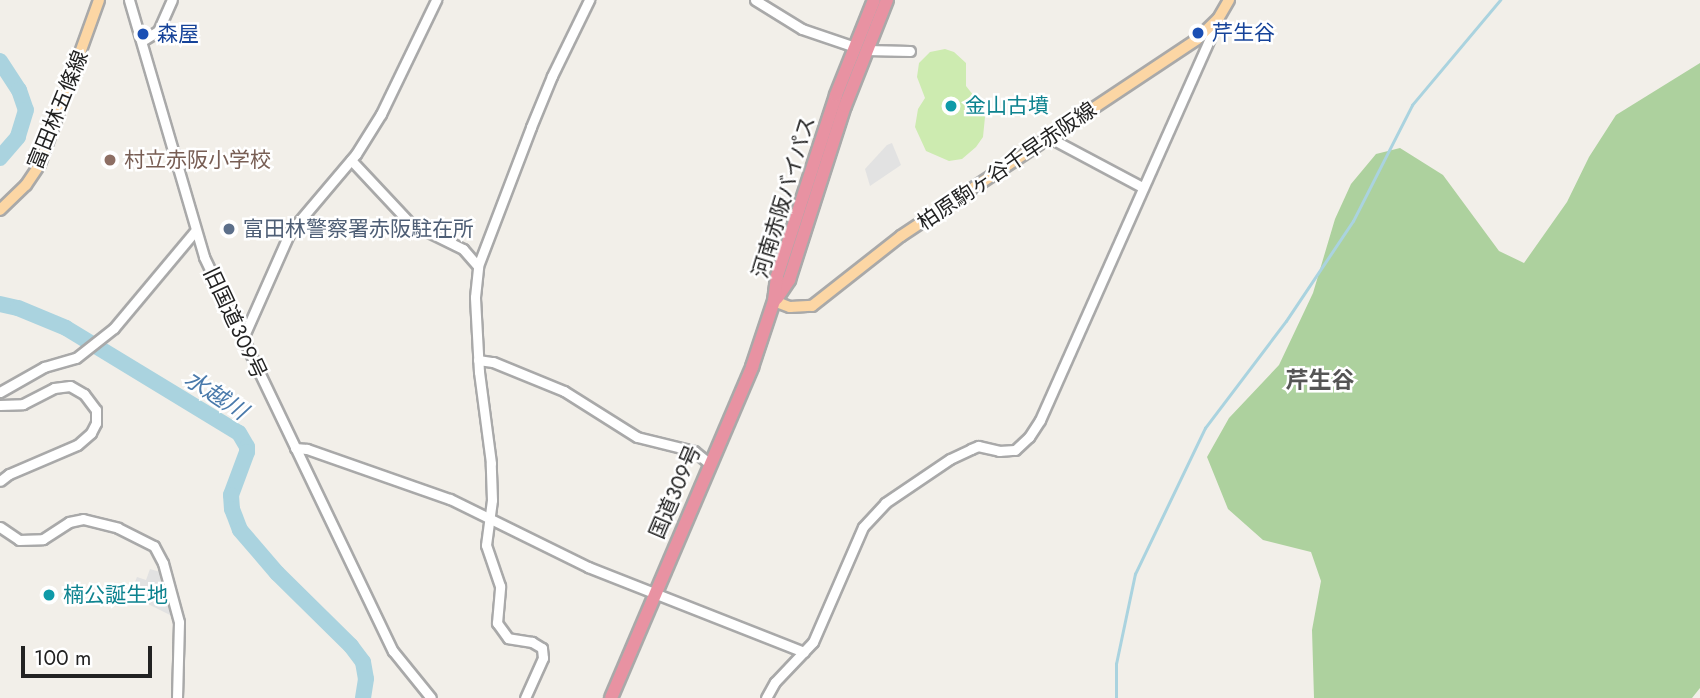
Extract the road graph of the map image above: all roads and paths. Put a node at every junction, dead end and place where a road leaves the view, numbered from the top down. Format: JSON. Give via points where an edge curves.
{"nodes":[{"id":1,"x":99,"y":0,"type":"edge"},
{"id":2,"x":129,"y":0,"type":"edge"},
{"id":3,"x":172,"y":0,"type":"edge"},
{"id":4,"x":436,"y":0,"type":"edge"},
{"id":5,"x":589,"y":0,"type":"edge"},
{"id":6,"x":755,"y":0,"type":"edge"},
{"id":7,"x":874,"y":0,"type":"edge"},
{"id":8,"x":887,"y":0,"type":"edge"},
{"id":9,"x":1229,"y":0,"type":"edge"},
{"id":10,"x":1219,"y":19,"type":"junction"},
{"id":11,"x":142,"y":41,"type":"junction"},
{"id":12,"x":861,"y":48,"type":"junction"},
{"id":13,"x":910,"y":51,"type":"dead end"},
{"id":14,"x":1050,"y":138,"type":"junction"},
{"id":15,"x":351,"y":160,"type":"junction"},
{"id":16,"x":1142,"y":187,"type":"junction"},
{"id":17,"x":0,"y":210,"type":"edge"},
{"id":18,"x":195,"y":231,"type":"junction"},
{"id":19,"x":478,"y":266,"type":"junction"},
{"id":20,"x":774,"y":301,"type":"junction"},
{"id":21,"x":243,"y":338,"type":"junction"},
{"id":22,"x":478,"y":360,"type":"junction"},
{"id":23,"x":0,"y":392,"type":"edge"},
{"id":24,"x":0,"y":405,"type":"edge"},
{"id":25,"x":295,"y":448,"type":"junction"},
{"id":26,"x":709,"y":463,"type":"junction"},
{"id":27,"x":0,"y":481,"type":"edge"},
{"id":28,"x":488,"y":517,"type":"junction"},
{"id":29,"x":0,"y":527,"type":"edge"},
{"id":30,"x":654,"y":592,"type":"junction"},
{"id":31,"x":804,"y":652,"type":"junction"},
{"id":32,"x":177,"y":698,"type":"edge"},
{"id":33,"x":431,"y":698,"type":"edge"},
{"id":34,"x":526,"y":698,"type":"edge"},
{"id":35,"x":611,"y":698,"type":"edge"},
{"id":36,"x":766,"y":698,"type":"edge"}],
"edges":[{"from":1,"to":17,"type":"main road","name":"富田林五條線","via":[[40,164]]},
{"from":2,"to":11,"type":"street","name":"旧国道309号"},
{"from":3,"to":11,"type":"street","via":[[158,32]]},
{"from":4,"to":15,"type":"street","via":[[381,114]]},
{"from":5,"to":19,"type":"street","via":[[552,76]]},
{"from":6,"to":12,"type":"street","via":[[811,33]]},
{"from":7,"to":12,"type":"highway","name":"河南赤阪バイパス"},
{"from":8,"to":12,"type":"highway","name":"河南赤阪バイパス"},
{"from":9,"to":10,"type":"main road","name":"柏原駒ヶ谷千早赤阪線"},
{"from":10,"to":14,"type":"main road","name":"柏原駒ヶ谷千早赤阪線","via":[[1197,39]]},
{"from":10,"to":16,"type":"street"},
{"from":11,"to":18,"type":"street","name":"旧国道309号"},
{"from":12,"to":13,"type":"street"},
{"from":12,"to":20,"type":"highway","name":"河南赤阪バイパス","via":[[789,280]]},
{"from":14,"to":16,"type":"street"},
{"from":14,"to":20,"type":"main road","name":"柏原駒ヶ谷千早赤阪線","via":[[901,236],[812,306],[790,307]]},
{"from":15,"to":19,"type":"street","via":[[410,223],[463,249]]},
{"from":15,"to":21,"type":"street","via":[[290,232]]},
{"from":16,"to":31,"type":"street","via":[[1029,437],[1015,450],[971,449],[885,503],[863,527],[813,642]]},
{"from":18,"to":21,"type":"street","name":"旧国道309号"},
{"from":18,"to":23,"type":"street","via":[[114,328],[76,358],[44,367]]},
{"from":19,"to":22,"type":"street","via":[[474,323]]},
{"from":20,"to":26,"type":"highway","name":"国道309号","via":[[752,367]]},
{"from":21,"to":25,"type":"street","name":"旧国道309号"},
{"from":22,"to":26,"type":"street","via":[[564,391],[637,437],[694,451]]},
{"from":22,"to":28,"type":"street","via":[[491,463]]},
{"from":24,"to":27,"type":"street","via":[[23,404],[54,388],[70,386],[84,394],[96,410],[96,423],[77,445]]},
{"from":25,"to":28,"type":"street","via":[[400,480]]},
{"from":25,"to":33,"type":"street","name":"旧国道309号","via":[[393,651]]},
{"from":26,"to":30,"type":"highway","name":"国道309号"},
{"from":28,"to":30,"type":"street","via":[[588,567]]},
{"from":28,"to":34,"type":"street","via":[[486,545],[500,586],[497,623],[508,638],[542,648],[543,657]]},
{"from":29,"to":32,"type":"street","via":[[7,535],[28,541],[43,539],[69,522],[83,519],[126,531],[154,546],[174,598],[179,633]]},
{"from":30,"to":31,"type":"street"},
{"from":30,"to":35,"type":"highway","name":"国道309号"},
{"from":31,"to":36,"type":"street"}]}
